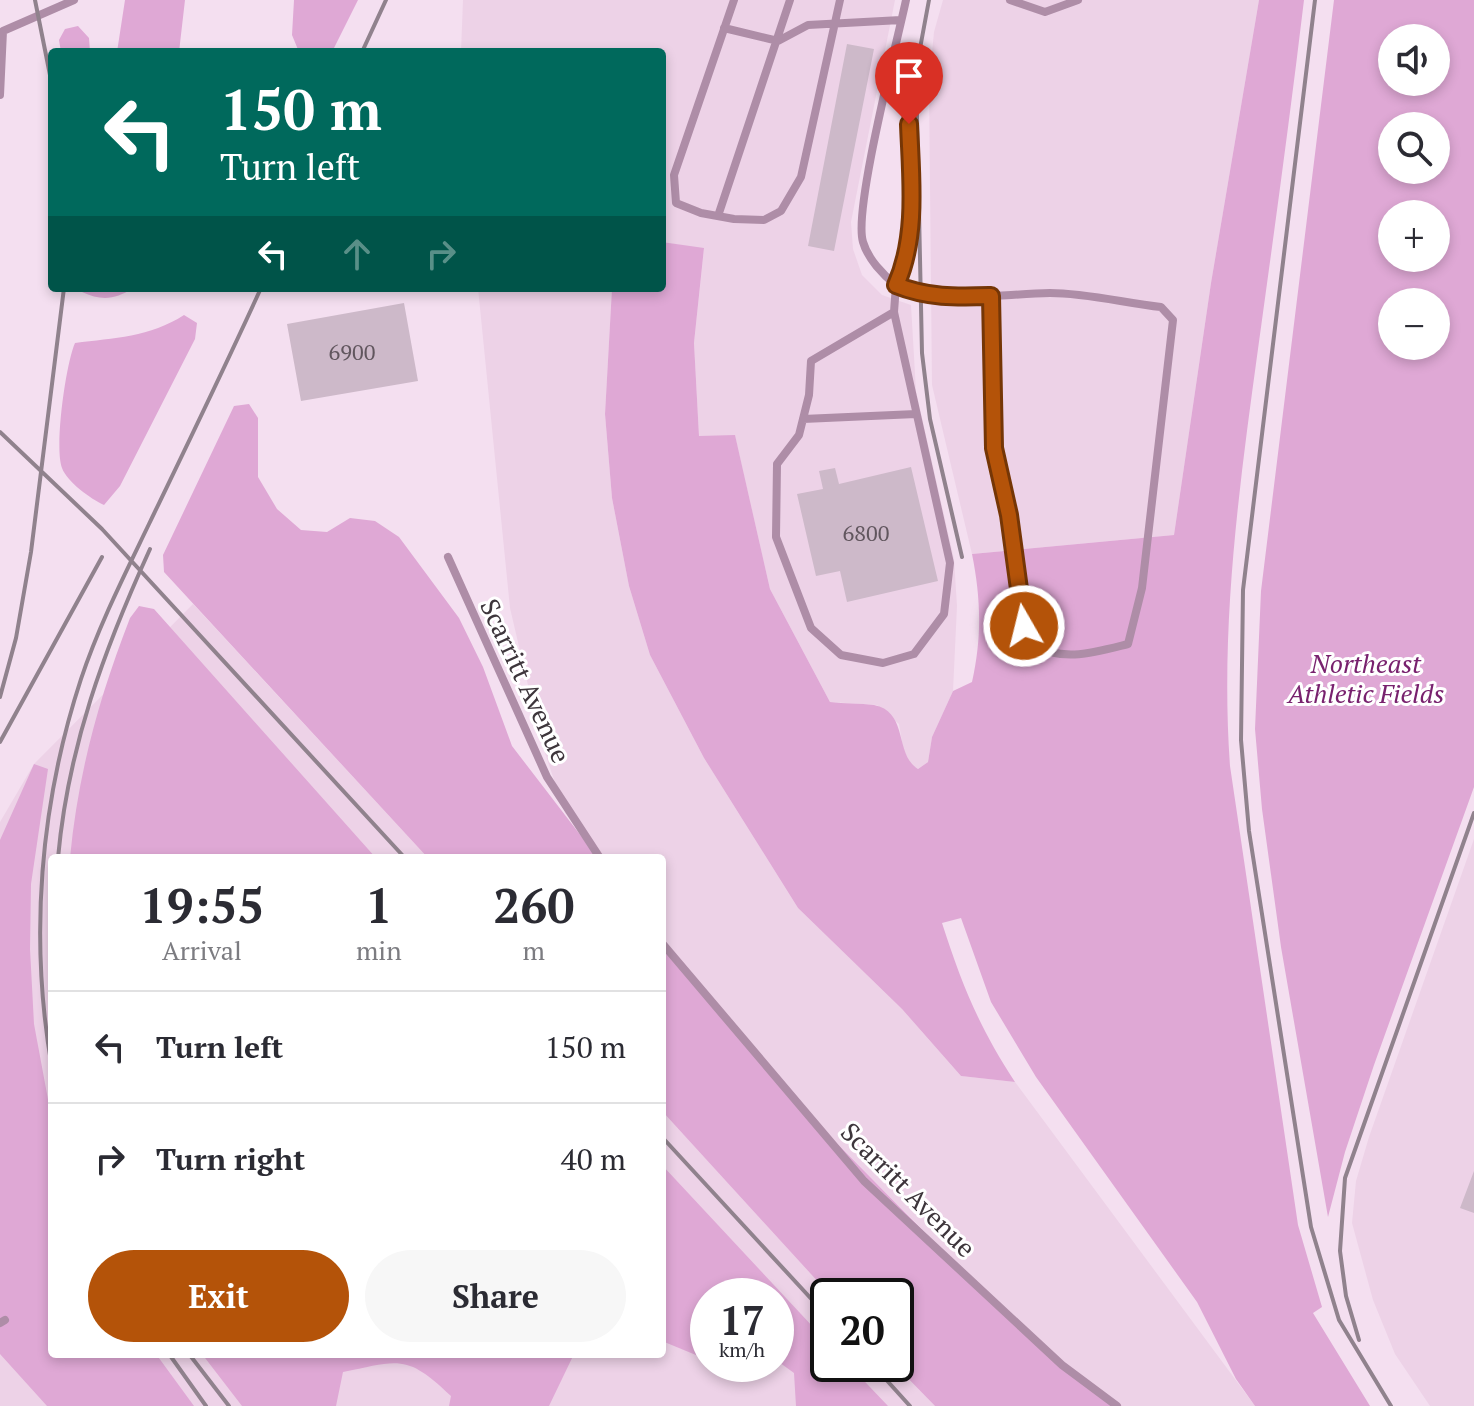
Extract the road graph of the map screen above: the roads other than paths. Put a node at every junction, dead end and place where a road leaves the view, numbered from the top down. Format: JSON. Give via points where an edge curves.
{"nodes":[{"id":1,"x":74,"y":0,"type":"edge"},
{"id":2,"x":734,"y":0,"type":"edge"},
{"id":3,"x":790,"y":0,"type":"edge"},
{"id":4,"x":840,"y":0,"type":"edge"},
{"id":5,"x":906,"y":0,"type":"edge"},
{"id":6,"x":1010,"y":0,"type":"edge"},
{"id":7,"x":1078,"y":0,"type":"edge"},
{"id":8,"x":901,"y":20,"type":"junction"},
{"id":9,"x":834,"y":23,"type":"junction"},
{"id":10,"x":724,"y":28,"type":"junction"},
{"id":11,"x":778,"y":41,"type":"junction"},
{"id":12,"x":886,"y":92,"type":"junction"},
{"id":13,"x":0,"y":95,"type":"edge"},
{"id":14,"x":718,"y":216,"type":"junction"},
{"id":15,"x":896,"y":285,"type":"junction"},
{"id":16,"x":991,"y":296,"type":"junction"},
{"id":17,"x":894,"y":312,"type":"junction"},
{"id":18,"x":916,"y":414,"type":"junction"},
{"id":19,"x":803,"y":419,"type":"junction"},
{"id":20,"x":448,"y":557,"type":"dead end"},
{"id":21,"x":597,"y":854,"type":"edge"},
{"id":22,"x":666,"y":948,"type":"edge"},
{"id":23,"x":1117,"y":1406,"type":"edge"}],
"edges":[{"from":1,"to":13,"type":"lane","via":[[3,31]]},
{"from":2,"to":10,"type":"lane"},
{"from":3,"to":11,"type":"lane"},
{"from":4,"to":9,"type":"lane"},
{"from":5,"to":8,"type":"lane"},
{"from":6,"to":7,"type":"lane","via":[[1045,12]]},
{"from":8,"to":9,"type":"lane"},
{"from":8,"to":12,"type":"lane"},
{"from":9,"to":11,"type":"lane","via":[[808,25]]},
{"from":9,"to":14,"type":"lane","via":[[801,177],[781,211],[764,220]]},
{"from":10,"to":11,"type":"lane"},
{"from":10,"to":14,"type":"lane","via":[[674,175],[676,203]]},
{"from":11,"to":14,"type":"lane"},
{"from":12,"to":15,"type":"lane","via":[[901,106],[909,124],[906,263]]},
{"from":12,"to":15,"type":"lane","via":[[863,208],[863,241],[881,273]]},
{"from":15,"to":16,"type":"lane","via":[[942,298]]},
{"from":15,"to":17,"type":"lane"},
{"from":16,"to":16,"type":"lane","via":[[1069,295],[1161,307],[1173,320],[1142,588],[1128,644],[1055,657],[1027,645],[994,448]]},
{"from":17,"to":18,"type":"lane"},
{"from":17,"to":19,"type":"lane","via":[[811,361]]},
{"from":18,"to":19,"type":"lane"},
{"from":18,"to":19,"type":"lane","via":[[950,563],[944,614],[914,654],[883,663],[841,655],[811,628],[776,537],[777,464],[799,435]]},
{"from":20,"to":21,"type":"lane","name":"Scarritt Avenue","via":[[547,777]]},
{"from":22,"to":23,"type":"lane","name":"Scarritt Avenue","via":[[864,1181],[1062,1365]]}]}
